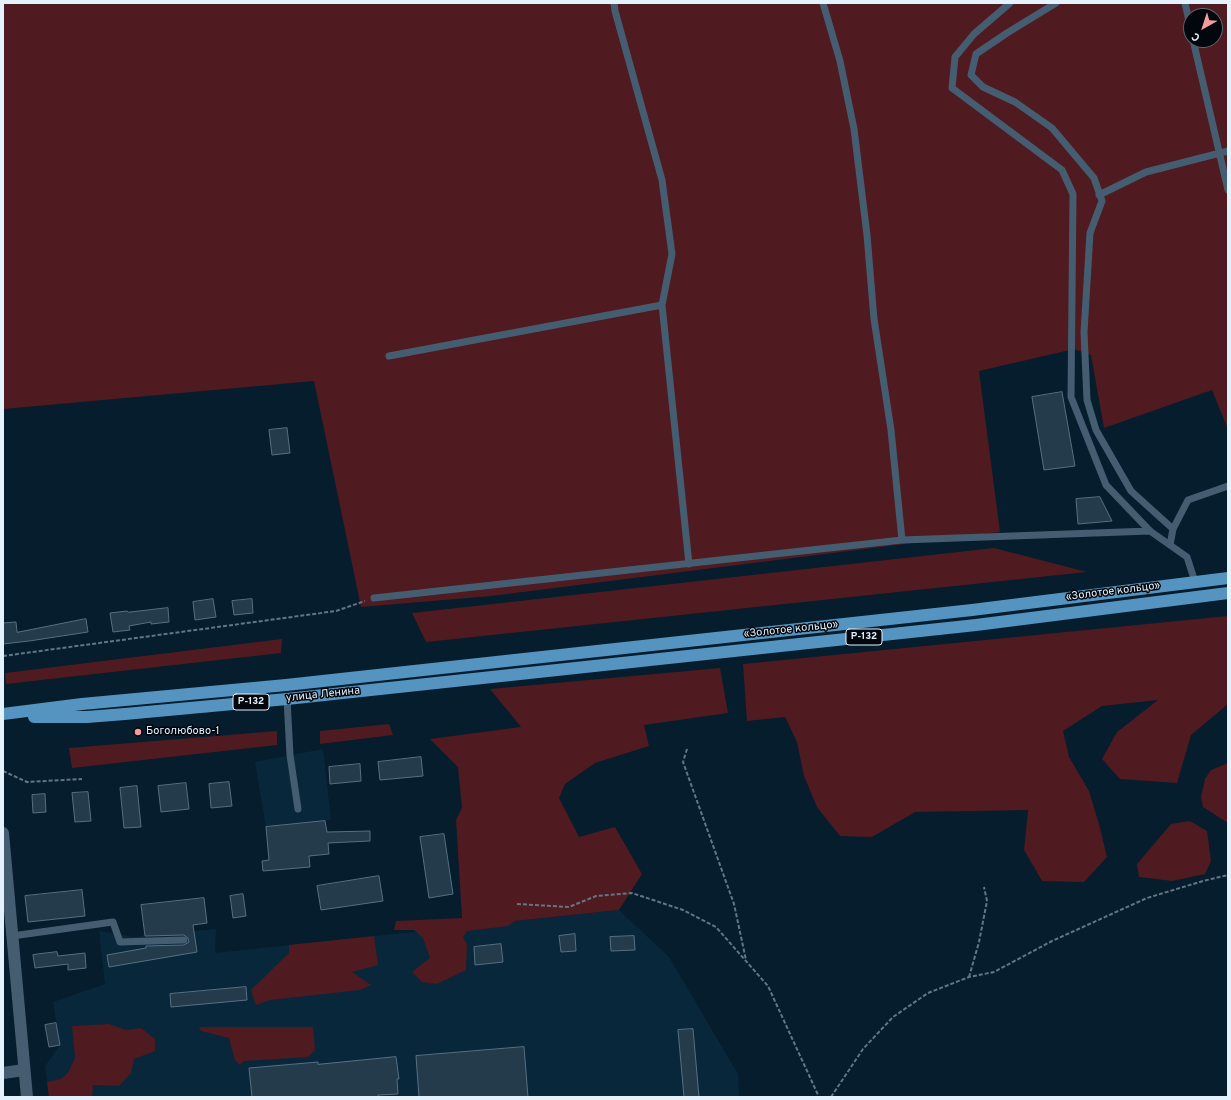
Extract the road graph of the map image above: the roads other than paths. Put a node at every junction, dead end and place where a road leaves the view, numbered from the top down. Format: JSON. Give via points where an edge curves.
{"nodes":[{"id":1,"x":614,"y":3,"type":"edge"},
{"id":2,"x":823,"y":3,"type":"edge"},
{"id":3,"x":1010,"y":3,"type":"edge"},
{"id":4,"x":1056,"y":3,"type":"edge"},
{"id":5,"x":1195,"y":48,"type":"edge"},
{"id":6,"x":1228,"y":151,"type":"edge"},
{"id":7,"x":1220,"y":153,"type":"junction"},
{"id":8,"x":1228,"y":190,"type":"edge"},
{"id":9,"x":1100,"y":195,"type":"junction"},
{"id":10,"x":662,"y":305,"type":"junction"},
{"id":11,"x":389,"y":356,"type":"dead end"},
{"id":12,"x":1228,"y":486,"type":"edge"},
{"id":13,"x":1173,"y":529,"type":"junction"},
{"id":14,"x":1150,"y":531,"type":"junction"},
{"id":15,"x":902,"y":540,"type":"junction"},
{"id":16,"x":1170,"y":545,"type":"junction"},
{"id":17,"x":689,"y":564,"type":"junction"},
{"id":18,"x":1228,"y":578,"type":"edge"},
{"id":19,"x":1195,"y":582,"type":"junction"},
{"id":20,"x":1228,"y":593,"type":"edge"},
{"id":21,"x":374,"y":598,"type":"road end"},
{"id":22,"x":497,"y":661,"type":"joint"},
{"id":23,"x":499,"y":676,"type":"joint"},
{"id":24,"x":287,"y":699,"type":"junction"},
{"id":25,"x":3,"y":716,"type":"edge"},
{"id":26,"x":298,"y":809,"type":"dead end"},
{"id":27,"x":3,"y":833,"type":"edge"},
{"id":28,"x":12,"y":936,"type":"junction"},
{"id":29,"x":184,"y":940,"type":"dead end"},
{"id":30,"x":24,"y":1070,"type":"junction"},
{"id":31,"x":3,"y":1073,"type":"edge"},
{"id":32,"x":28,"y":1097,"type":"edge"}],
"edges":[{"from":1,"to":10,"type":"lane","via":[[614,11],[662,180],[672,254]]},
{"from":2,"to":15,"type":"lane","via":[[840,61],[854,129],[874,319],[891,430]]},
{"from":3,"to":14,"type":"lane","via":[[974,34],[955,57],[952,88],[1062,170],[1073,194],[1071,397],[1106,485]]},
{"from":4,"to":9,"type":"lane","via":[[976,54],[971,75],[983,87],[1014,102],[1052,128],[1094,178]]},
{"from":5,"to":7,"type":"lane"},
{"from":6,"to":7,"type":"lane"},
{"from":7,"to":8,"type":"lane"},
{"from":7,"to":9,"type":"lane","via":[[1146,172]]},
{"from":9,"to":13,"type":"lane","via":[[1102,201],[1090,234],[1087,270],[1084,332],[1087,400],[1096,430],[1131,491]]},
{"from":10,"to":11,"type":"lane"},
{"from":10,"to":17,"type":"lane"},
{"from":12,"to":13,"type":"lane","via":[[1188,500]]},
{"from":13,"to":16,"type":"lane"},
{"from":14,"to":15,"type":"lane"},
{"from":14,"to":16,"type":"lane"},
{"from":15,"to":17,"type":"lane"},
{"from":16,"to":19,"type":"lane","via":[[1188,557]]},
{"from":17,"to":21,"type":"lane"},
{"from":18,"to":19,"type":"highway","name":"«Золотое кольцо»","number":"Р-132"},
{"from":19,"to":22,"type":"highway","name":"«Золотое кольцо»","number":"Р-132","via":[[972,610]]},
{"from":20,"to":23,"type":"highway","name":"«Золотое кольцо»","number":"Р-132","via":[[976,625]]},
{"from":22,"to":25,"type":"highway","name":"улица Ленина","number":"Р-132","via":[[286,685],[82,704]]},
{"from":23,"to":24,"type":"highway","name":"улица Ленина","number":"Р-132"},
{"from":24,"to":25,"type":"highway","name":"улица Ленина","number":"Р-132","via":[[87,717]]},
{"from":24,"to":26,"type":"lane","via":[[290,755]]},
{"from":27,"to":28,"type":"street"},
{"from":28,"to":29,"type":"lane","via":[[113,922],[120,942]]},
{"from":28,"to":30,"type":"street"},
{"from":30,"to":31,"type":"street"},
{"from":30,"to":32,"type":"street"}]}
